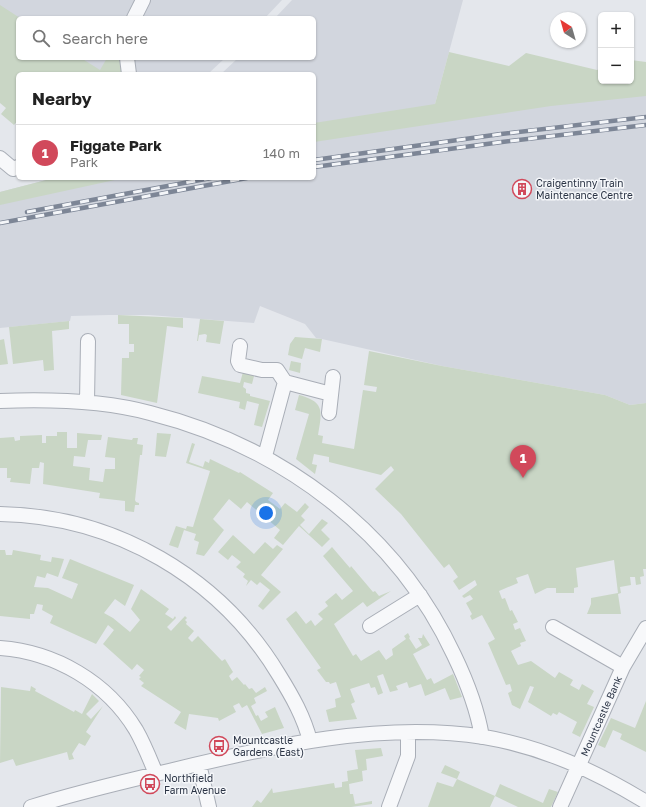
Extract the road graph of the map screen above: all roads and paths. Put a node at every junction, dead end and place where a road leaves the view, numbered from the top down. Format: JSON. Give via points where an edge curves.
{"nodes":[{"id":1,"x":143,"y":0,"type":"edge"},
{"id":2,"x":135,"y":16,"type":"edge"},
{"id":3,"x":128,"y":60,"type":"edge"},
{"id":4,"x":129,"y":72,"type":"edge"},
{"id":5,"x":0,"y":158,"type":"edge"},
{"id":6,"x":10,"y":170,"type":"edge"},
{"id":7,"x":88,"y":342,"type":"dead end"},
{"id":8,"x":240,"y":346,"type":"dead end"},
{"id":9,"x":333,"y":377,"type":"dead end"},
{"id":10,"x":285,"y":382,"type":"junction"},
{"id":11,"x":331,"y":394,"type":"junction"},
{"id":12,"x":0,"y":401,"type":"edge"},
{"id":13,"x":87,"y":402,"type":"junction"},
{"id":14,"x":329,"y":413,"type":"dead end"},
{"id":15,"x":265,"y":456,"type":"junction"},
{"id":16,"x":0,"y":514,"type":"edge"},
{"id":17,"x":420,"y":595,"type":"junction"},
{"id":18,"x":370,"y":626,"type":"dead end"},
{"id":19,"x":553,"y":628,"type":"dead end"},
{"id":20,"x":646,"y":628,"type":"edge"},
{"id":21,"x":0,"y":648,"type":"edge"},
{"id":22,"x":623,"y":667,"type":"junction"},
{"id":23,"x":408,"y":733,"type":"junction"},
{"id":24,"x":482,"y":737,"type":"junction"},
{"id":25,"x":310,"y":741,"type":"junction"},
{"id":26,"x":199,"y":764,"type":"junction"},
{"id":27,"x":579,"y":765,"type":"junction"},
{"id":28,"x":156,"y":774,"type":"junction"},
{"id":29,"x":646,"y":802,"type":"edge"},
{"id":30,"x":31,"y":807,"type":"edge"},
{"id":31,"x":209,"y":807,"type":"edge"},
{"id":32,"x":389,"y":807,"type":"edge"},
{"id":33,"x":560,"y":807,"type":"edge"}],
"edges":[{"from":1,"to":2,"type":"street"},
{"from":3,"to":4,"type":"street"},
{"from":5,"to":6,"type":"street"},
{"from":7,"to":13,"type":"street"},
{"from":8,"to":10,"type":"street","via":[[240,365],[262,370],[278,370]]},
{"from":9,"to":11,"type":"street"},
{"from":10,"to":11,"type":"street"},
{"from":10,"to":15,"type":"street"},
{"from":11,"to":14,"type":"street"},
{"from":12,"to":13,"type":"street"},
{"from":13,"to":15,"type":"street","via":[[179,420],[240,443]]},
{"from":15,"to":17,"type":"street","via":[[302,479],[360,526],[380,545]]},
{"from":16,"to":25,"type":"street","via":[[45,518],[96,529],[146,550],[192,578],[232,612],[263,650],[291,695]]},
{"from":17,"to":18,"type":"street"},
{"from":17,"to":24,"type":"street","via":[[445,636],[471,690]]},
{"from":19,"to":22,"type":"street","name":"Mountcastle Bank"},
{"from":20,"to":22,"type":"street","name":"Mountcastle Bank"},
{"from":21,"to":28,"type":"street","via":[[52,659],[92,682],[109,696],[128,719],[144,744]]},
{"from":22,"to":27,"type":"street","name":"Mountcastle Bank"},
{"from":23,"to":24,"type":"street"},
{"from":23,"to":25,"type":"street"},
{"from":23,"to":32,"type":"street","via":[[408,756]]},
{"from":24,"to":27,"type":"street","via":[[538,750]]},
{"from":25,"to":26,"type":"street"},
{"from":26,"to":28,"type":"street"},
{"from":26,"to":31,"type":"street"},
{"from":27,"to":29,"type":"street"},
{"from":27,"to":33,"type":"street","name":"Mountcastle Bank"},
{"from":28,"to":30,"type":"street"}]}
